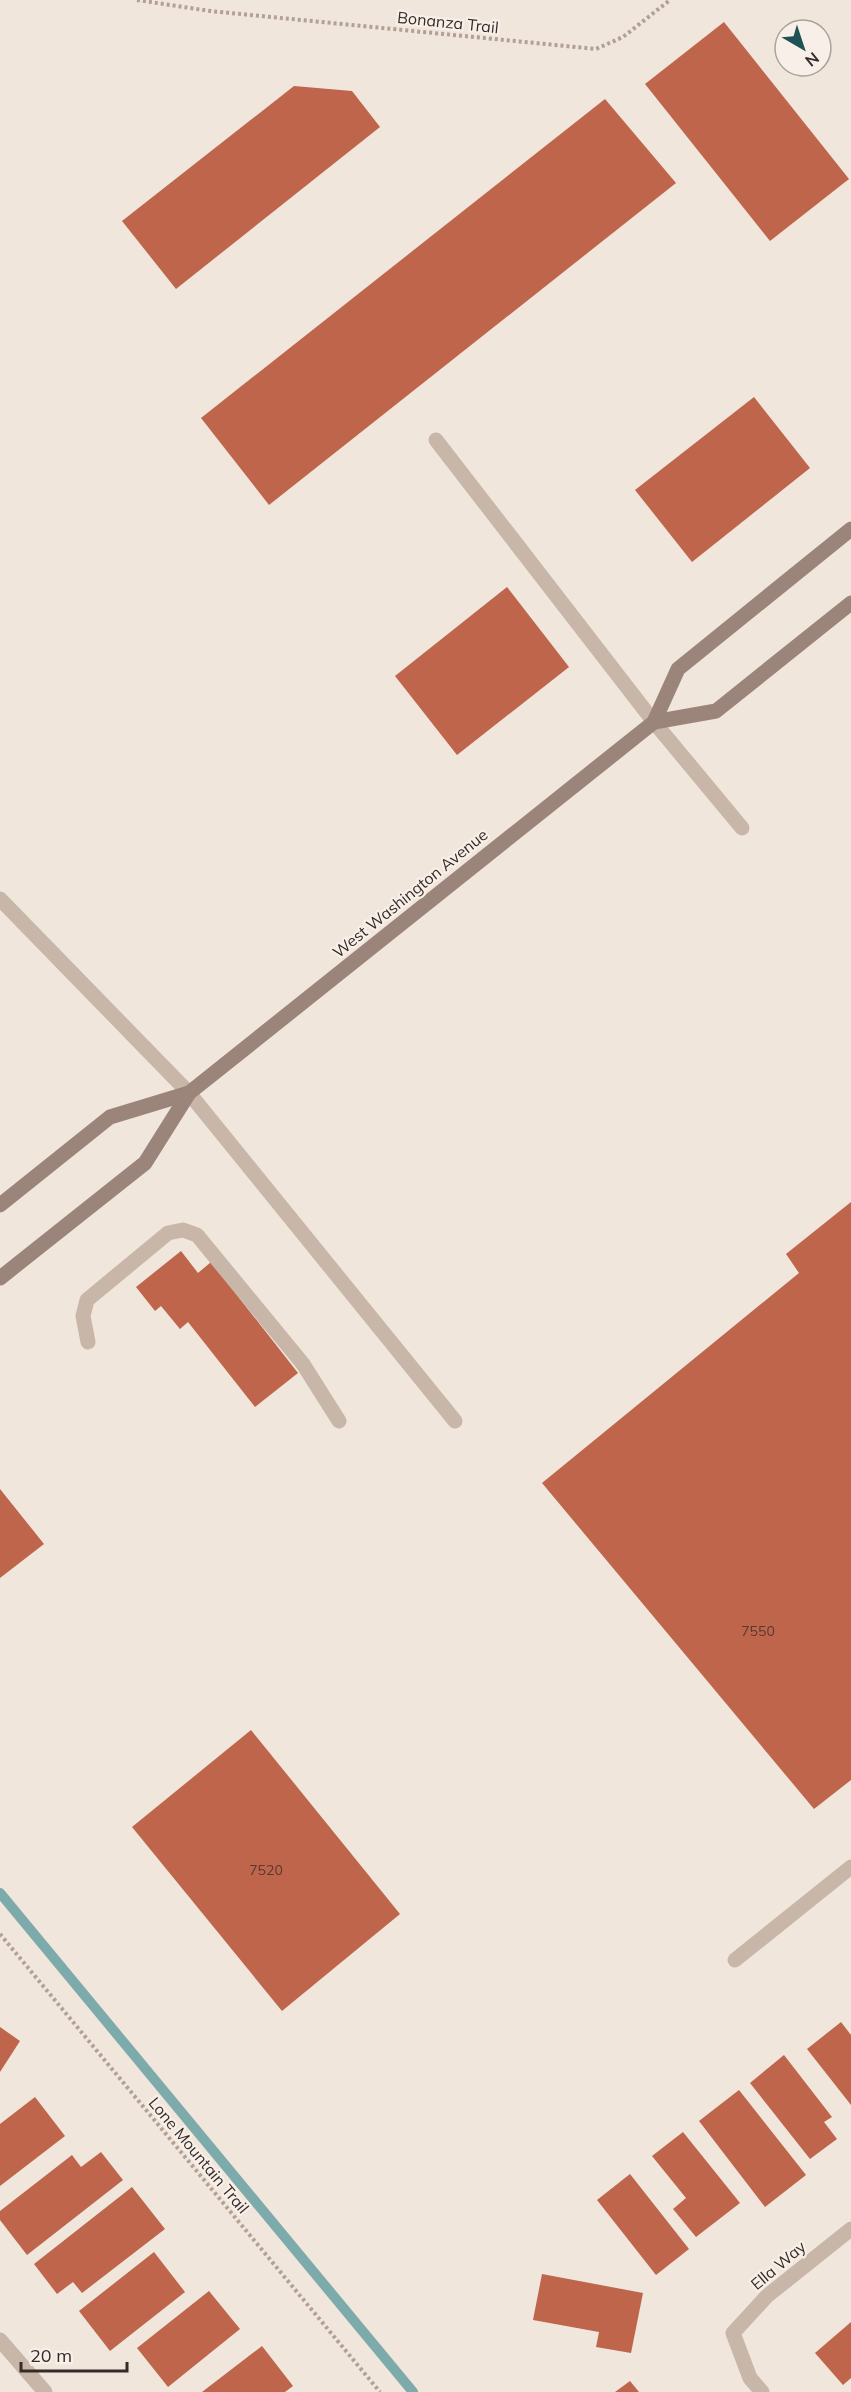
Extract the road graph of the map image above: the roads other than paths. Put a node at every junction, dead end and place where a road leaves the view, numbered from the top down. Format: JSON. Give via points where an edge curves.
{"nodes":[{"id":1,"x":436,"y":440,"type":"dead end"},
{"id":2,"x":851,"y":529,"type":"edge"},
{"id":3,"x":851,"y":603,"type":"edge"},
{"id":4,"x":654,"y":722,"type":"junction"},
{"id":5,"x":742,"y":828,"type":"dead end"},
{"id":6,"x":0,"y":899,"type":"edge"},
{"id":7,"x":189,"y":1093,"type":"junction"},
{"id":8,"x":0,"y":1205,"type":"edge"},
{"id":9,"x":0,"y":1278,"type":"edge"},
{"id":10,"x":88,"y":1342,"type":"dead end"},
{"id":11,"x":339,"y":1421,"type":"dead end"},
{"id":12,"x":455,"y":1421,"type":"dead end"},
{"id":13,"x":851,"y":1867,"type":"edge"},
{"id":14,"x":735,"y":1960,"type":"dead end"},
{"id":15,"x":851,"y":2229,"type":"edge"},
{"id":16,"x":0,"y":2340,"type":"edge"},
{"id":17,"x":45,"y":2392,"type":"edge"},
{"id":18,"x":762,"y":2392,"type":"edge"}],
"edges":[{"from":1,"to":4,"type":"street"},
{"from":2,"to":4,"type":"main road","name":"West Washington Avenue","via":[[678,669]]},
{"from":3,"to":4,"type":"main road","name":"West Washington Avenue","via":[[716,711]]},
{"from":4,"to":5,"type":"street"},
{"from":4,"to":7,"type":"main road","name":"West Washington Avenue"},
{"from":6,"to":7,"type":"street"},
{"from":7,"to":8,"type":"main road","name":"West Washington Avenue","via":[[110,1117]]},
{"from":7,"to":9,"type":"main road","name":"West Washington Avenue","via":[[145,1163]]},
{"from":7,"to":12,"type":"street"},
{"from":10,"to":11,"type":"street","via":[[83,1316],[87,1300],[168,1233],[183,1230],[197,1235],[303,1364]]},
{"from":13,"to":14,"type":"street"},
{"from":15,"to":18,"type":"street","name":"Ella Way","via":[[767,2296],[733,2333],[750,2378]]},
{"from":16,"to":17,"type":"street"}]}
